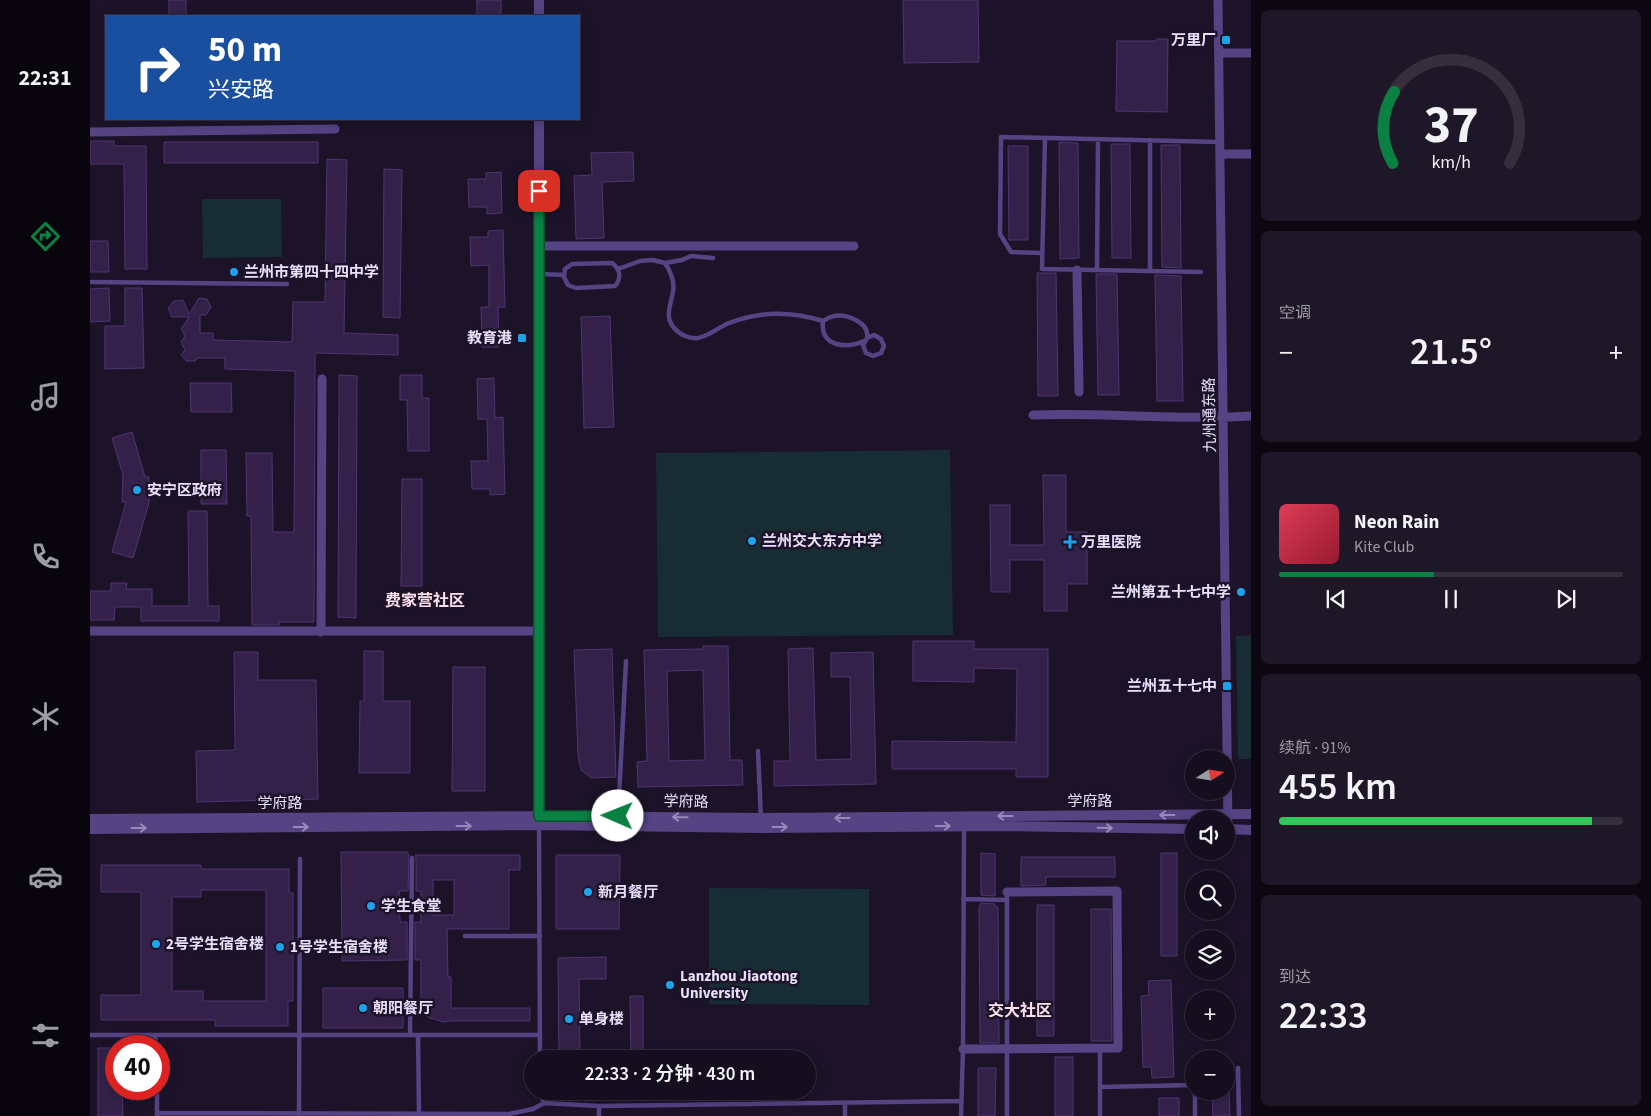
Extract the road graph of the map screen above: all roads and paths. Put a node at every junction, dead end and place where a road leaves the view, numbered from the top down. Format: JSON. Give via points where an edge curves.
{"nodes":[{"id":1,"x":539,"y":0,"type":"edge"},
{"id":2,"x":1218,"y":0,"type":"edge"},
{"id":3,"x":539,"y":15,"type":"edge"},
{"id":4,"x":1220,"y":53,"type":"junction"},
{"id":5,"x":1251,"y":53,"type":"edge"},
{"id":6,"x":539,"y":120,"type":"edge"},
{"id":7,"x":335,"y":129,"type":"dead end"},
{"id":8,"x":90,"y":132,"type":"edge"},
{"id":9,"x":1045,"y":138,"type":"junction"},
{"id":10,"x":1098,"y":139,"type":"junction"},
{"id":11,"x":1150,"y":140,"type":"junction"},
{"id":12,"x":1220,"y":142,"type":"junction"},
{"id":13,"x":1221,"y":154,"type":"junction"},
{"id":14,"x":1251,"y":154,"type":"edge"},
{"id":15,"x":539,"y":246,"type":"junction"},
{"id":16,"x":854,"y":246,"type":"dead end"},
{"id":17,"x":1042,"y":253,"type":"junction"},
{"id":18,"x":713,"y":258,"type":"dead end"},
{"id":19,"x":665,"y":263,"type":"junction"},
{"id":20,"x":618,"y":269,"type":"junction"},
{"id":21,"x":1077,"y":270,"type":"junction"},
{"id":22,"x":1097,"y":270,"type":"junction"},
{"id":23,"x":1150,"y":272,"type":"junction"},
{"id":24,"x":1201,"y":272,"type":"dead end"},
{"id":25,"x":539,"y":274,"type":"junction"},
{"id":26,"x":564,"y":275,"type":"junction"},
{"id":27,"x":90,"y":282,"type":"edge"},
{"id":28,"x":287,"y":284,"type":"dead end"},
{"id":29,"x":823,"y":321,"type":"junction"},
{"id":30,"x":865,"y":340,"type":"junction"},
{"id":31,"x":322,"y":379,"type":"dead end"},
{"id":32,"x":1079,"y":392,"type":"dead end"},
{"id":33,"x":1033,"y":414,"type":"dead end"},
{"id":34,"x":1251,"y":416,"type":"edge"},
{"id":35,"x":1224,"y":418,"type":"junction"},
{"id":36,"x":90,"y":631,"type":"edge"},
{"id":37,"x":321,"y":632,"type":"junction"},
{"id":38,"x":539,"y":632,"type":"junction"},
{"id":39,"x":626,"y":660,"type":"dead end"},
{"id":40,"x":758,"y":751,"type":"dead end"},
{"id":41,"x":1227,"y":810,"type":"edge"},
{"id":42,"x":1251,"y":814,"type":"edge"},
{"id":43,"x":1235,"y":815,"type":"edge"},
{"id":44,"x":618,"y":816,"type":"junction"},
{"id":45,"x":1185,"y":816,"type":"edge"},
{"id":46,"x":90,"y":819,"type":"edge"},
{"id":47,"x":539,"y":820,"type":"junction"},
{"id":48,"x":761,"y":823,"type":"junction"},
{"id":49,"x":964,"y":826,"type":"junction"},
{"id":50,"x":90,"y":829,"type":"edge"},
{"id":51,"x":1185,"y":829,"type":"edge"},
{"id":52,"x":1235,"y":830,"type":"edge"},
{"id":53,"x":1251,"y":830,"type":"edge"},
{"id":54,"x":412,"y":858,"type":"dead end"},
{"id":55,"x":300,"y":859,"type":"dead end"},
{"id":56,"x":1007,"y":896,"type":"junction"},
{"id":57,"x":964,"y":899,"type":"junction"},
{"id":58,"x":465,"y":936,"type":"dead end"},
{"id":59,"x":540,"y":936,"type":"junction"},
{"id":60,"x":299,"y":1034,"type":"junction"},
{"id":61,"x":90,"y":1035,"type":"edge"},
{"id":62,"x":105,"y":1035,"type":"edge"},
{"id":63,"x":155,"y":1035,"type":"edge"},
{"id":64,"x":410,"y":1035,"type":"junction"},
{"id":65,"x":418,"y":1035,"type":"junction"},
{"id":66,"x":540,"y":1035,"type":"junction"},
{"id":67,"x":1100,"y":1048,"type":"junction"},
{"id":68,"x":963,"y":1049,"type":"junction"},
{"id":69,"x":1008,"y":1049,"type":"junction"},
{"id":70,"x":540,"y":1050,"type":"edge"},
{"id":71,"x":1238,"y":1068,"type":"dead end"},
{"id":72,"x":1185,"y":1085,"type":"edge"},
{"id":73,"x":1100,"y":1087,"type":"junction"},
{"id":74,"x":157,"y":1100,"type":"edge"},
{"id":75,"x":543,"y":1100,"type":"edge"},
{"id":76,"x":1195,"y":1100,"type":"edge"},
{"id":77,"x":961,"y":1101,"type":"junction"},
{"id":78,"x":544,"y":1103,"type":"junction"},
{"id":79,"x":845,"y":1104,"type":"junction"},
{"id":80,"x":599,"y":1106,"type":"junction"},
{"id":81,"x":419,"y":1114,"type":"junction"},
{"id":82,"x":157,"y":1115,"type":"edge"},
{"id":83,"x":299,"y":1115,"type":"edge"},
{"id":84,"x":599,"y":1116,"type":"edge"},
{"id":85,"x":845,"y":1116,"type":"edge"},
{"id":86,"x":961,"y":1116,"type":"edge"},
{"id":87,"x":1007,"y":1116,"type":"edge"},
{"id":88,"x":1100,"y":1116,"type":"edge"},
{"id":89,"x":1195,"y":1116,"type":"edge"},
{"id":90,"x":1239,"y":1116,"type":"edge"}],
"edges":[{"from":1,"to":3,"type":"street"},
{"from":2,"to":4,"type":"street","name":"九州通东路"},
{"from":4,"to":5,"type":"street"},
{"from":4,"to":12,"type":"street","name":"九州通东路"},
{"from":6,"to":15,"type":"street"},
{"from":7,"to":8,"type":"street"},
{"from":9,"to":10,"type":"lane"},
{"from":9,"to":17,"type":"lane"},
{"from":9,"to":17,"type":"lane","via":[[1001,137],[1000,234],[1011,252]]},
{"from":10,"to":11,"type":"lane"},
{"from":10,"to":22,"type":"lane"},
{"from":11,"to":12,"type":"lane"},
{"from":11,"to":23,"type":"lane"},
{"from":12,"to":13,"type":"street","name":"九州通东路"},
{"from":13,"to":14,"type":"street"},
{"from":13,"to":35,"type":"street","name":"九州通东路"},
{"from":15,"to":16,"type":"street"},
{"from":15,"to":25,"type":"street"},
{"from":17,"to":21,"type":"lane","via":[[1042,269]]},
{"from":18,"to":19,"type":"lane","via":[[690,256]]},
{"from":19,"to":20,"type":"lane","via":[[640,261]]},
{"from":19,"to":29,"type":"lane","via":[[673,282],[668,311],[670,320],[674,328],[688,337],[704,336],[729,323],[783,312]]},
{"from":20,"to":26,"type":"lane","via":[[612,263],[572,264],[565,269]]},
{"from":20,"to":26,"type":"lane","via":[[619,278],[615,286],[572,287]]},
{"from":21,"to":22,"type":"lane"},
{"from":21,"to":32,"type":"street"},
{"from":22,"to":23,"type":"lane"},
{"from":23,"to":24,"type":"lane"},
{"from":25,"to":26,"type":"lane"},
{"from":25,"to":38,"type":"street"},
{"from":27,"to":28,"type":"lane"},
{"from":29,"to":30,"type":"lane","via":[[840,316],[857,320],[864,327]]},
{"from":29,"to":30,"type":"lane","via":[[823,334],[829,340],[843,346],[854,346]]},
{"from":30,"to":30,"type":"lane","via":[[864,349],[869,355],[877,355],[884,346],[881,338],[874,335]]},
{"from":31,"to":37,"type":"street"},
{"from":33,"to":35,"type":"street"},
{"from":34,"to":35,"type":"street"},
{"from":35,"to":41,"type":"street","name":"九州通东路"},
{"from":36,"to":37,"type":"street"},
{"from":37,"to":38,"type":"street"},
{"from":38,"to":47,"type":"street"},
{"from":39,"to":44,"type":"lane"},
{"from":40,"to":48,"type":"lane"},
{"from":42,"to":43,"type":"street","name":"学府路"},
{"from":44,"to":47,"type":"street","name":"学府路"},
{"from":48,"to":44,"type":"street","name":"学府路","one_way":true},
{"from":45,"to":48,"type":"street","name":"学府路","one_way":true},
{"from":46,"to":47,"type":"street","name":"学府路"},
{"from":47,"to":48,"type":"street","name":"学府路"},
{"from":50,"to":47,"type":"street","name":"学府路","one_way":true},
{"from":47,"to":59,"type":"lane"},
{"from":48,"to":49,"type":"street","name":"学府路","one_way":true},
{"from":49,"to":51,"type":"street","name":"学府路","one_way":true},
{"from":49,"to":57,"type":"lane"},
{"from":52,"to":53,"type":"street"},
{"from":54,"to":64,"type":"lane"},
{"from":55,"to":60,"type":"lane"},
{"from":56,"to":57,"type":"lane"},
{"from":56,"to":67,"type":"street","via":[[1117,891],[1118,1048]]},
{"from":56,"to":69,"type":"lane"},
{"from":57,"to":68,"type":"lane"},
{"from":58,"to":59,"type":"lane"},
{"from":59,"to":66,"type":"lane"},
{"from":60,"to":63,"type":"lane"},
{"from":60,"to":64,"type":"lane"},
{"from":60,"to":83,"type":"lane"},
{"from":61,"to":62,"type":"lane"},
{"from":64,"to":65,"type":"lane"},
{"from":65,"to":66,"type":"lane"},
{"from":65,"to":81,"type":"lane"},
{"from":66,"to":70,"type":"lane"},
{"from":67,"to":69,"type":"street"},
{"from":67,"to":73,"type":"lane"},
{"from":68,"to":69,"type":"street"},
{"from":68,"to":77,"type":"lane"},
{"from":69,"to":87,"type":"lane"},
{"from":71,"to":90,"type":"lane"},
{"from":72,"to":73,"type":"lane"},
{"from":73,"to":88,"type":"lane"},
{"from":74,"to":82,"type":"lane"},
{"from":75,"to":78,"type":"lane"},
{"from":76,"to":89,"type":"lane"},
{"from":77,"to":79,"type":"lane"},
{"from":77,"to":86,"type":"lane"},
{"from":78,"to":80,"type":"lane"},
{"from":78,"to":81,"type":"lane","via":[[533,1110],[508,1114]]},
{"from":79,"to":80,"type":"lane"},
{"from":79,"to":85,"type":"lane"},
{"from":80,"to":84,"type":"lane"},
{"from":81,"to":83,"type":"lane"},
{"from":82,"to":83,"type":"lane"}]}
